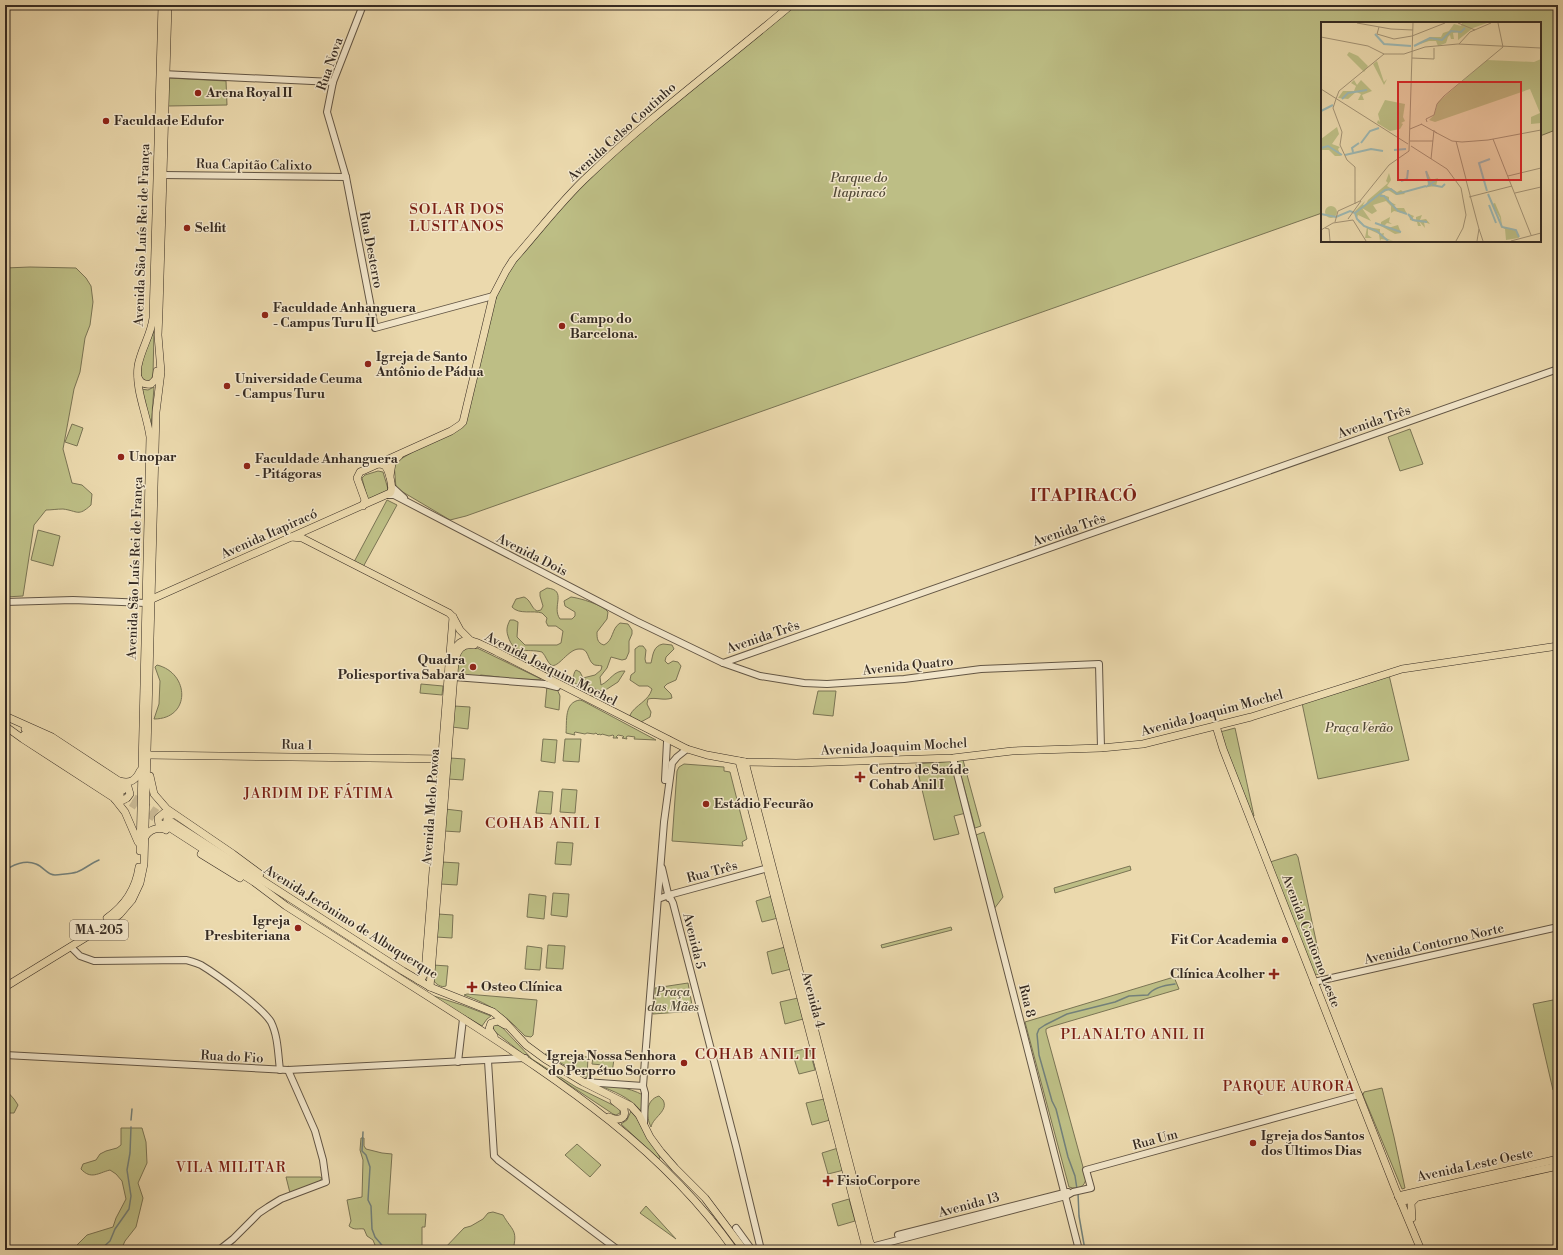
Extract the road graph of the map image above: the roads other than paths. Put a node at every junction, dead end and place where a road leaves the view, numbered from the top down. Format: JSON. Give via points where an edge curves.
{"nodes":[{"id":1,"x":162,"y":5,"type":"edge"},
{"id":2,"x":168,"y":5,"type":"edge"},
{"id":3,"x":363,"y":5,"type":"edge"},
{"id":4,"x":791,"y":5,"type":"edge"},
{"id":5,"x":162,"y":74,"type":"junction"},
{"id":6,"x":333,"y":82,"type":"junction"},
{"id":7,"x":162,"y":175,"type":"junction"},
{"id":8,"x":346,"y":177,"type":"junction"},
{"id":9,"x":493,"y":296,"type":"junction"},
{"id":10,"x":159,"y":345,"type":"junction"},
{"id":11,"x":1558,"y":369,"type":"edge"},
{"id":12,"x":138,"y":375,"type":"junction"},
{"id":13,"x":405,"y":451,"type":"junction"},
{"id":14,"x":377,"y":464,"type":"junction"},
{"id":15,"x":390,"y":479,"type":"junction"},
{"id":16,"x":392,"y":487,"type":"junction"},
{"id":17,"x":388,"y":495,"type":"junction"},
{"id":18,"x":366,"y":503,"type":"junction"},
{"id":19,"x":417,"y":508,"type":"junction"},
{"id":20,"x":303,"y":535,"type":"junction"},
{"id":21,"x":149,"y":601,"type":"junction"},
{"id":22,"x":5,"y":602,"type":"edge"},
{"id":23,"x":453,"y":617,"type":"junction"},
{"id":24,"x":636,"y":621,"type":"joint"},
{"id":25,"x":470,"y":640,"type":"junction"},
{"id":26,"x":479,"y":645,"type":"junction"},
{"id":27,"x":1558,"y":646,"type":"edge"},
{"id":28,"x":723,"y":663,"type":"junction"},
{"id":29,"x":450,"y":673,"type":"junction"},
{"id":30,"x":557,"y":687,"type":"junction"},
{"id":31,"x":5,"y":717,"type":"edge"},
{"id":32,"x":5,"y":725,"type":"edge"},
{"id":33,"x":1216,"y":726,"type":"junction"},
{"id":34,"x":1208,"y":728,"type":"junction"},
{"id":35,"x":668,"y":741,"type":"junction"},
{"id":36,"x":1101,"y":748,"type":"junction"},
{"id":37,"x":1223,"y":749,"type":"junction"},
{"id":38,"x":686,"y":750,"type":"junction"},
{"id":39,"x":147,"y":755,"type":"junction"},
{"id":40,"x":953,"y":758,"type":"junction"},
{"id":41,"x":444,"y":759,"type":"junction"},
{"id":42,"x":741,"y":762,"type":"junction"},
{"id":43,"x":141,"y":770,"type":"junction"},
{"id":44,"x":120,"y":781,"type":"junction"},
{"id":45,"x":119,"y":795,"type":"junction"},
{"id":46,"x":179,"y":818,"type":"junction"},
{"id":47,"x":664,"y":822,"type":"junction"},
{"id":48,"x":166,"y":824,"type":"junction"},
{"id":49,"x":145,"y":837,"type":"junction"},
{"id":50,"x":140,"y":847,"type":"junction"},
{"id":51,"x":661,"y":862,"type":"junction"},
{"id":52,"x":769,"y":868,"type":"junction"},
{"id":53,"x":281,"y":893,"type":"junction"},
{"id":54,"x":669,"y":894,"type":"junction"},
{"id":55,"x":658,"y":899,"type":"junction"},
{"id":56,"x":1558,"y":927,"type":"edge"},
{"id":57,"x":71,"y":947,"type":"junction"},
{"id":58,"x":418,"y":980,"type":"junction"},
{"id":59,"x":5,"y":981,"type":"edge"},
{"id":60,"x":1314,"y":982,"type":"junction"},
{"id":61,"x":5,"y":987,"type":"edge"},
{"id":62,"x":430,"y":987,"type":"junction"},
{"id":63,"x":463,"y":1019,"type":"junction"},
{"id":64,"x":518,"y":1037,"type":"junction"},
{"id":65,"x":511,"y":1050,"type":"junction"},
{"id":66,"x":5,"y":1055,"type":"edge"},
{"id":67,"x":525,"y":1058,"type":"junction"},
{"id":68,"x":488,"y":1061,"type":"junction"},
{"id":69,"x":458,"y":1062,"type":"junction"},
{"id":70,"x":280,"y":1070,"type":"junction"},
{"id":71,"x":288,"y":1070,"type":"junction"},
{"id":72,"x":583,"y":1082,"type":"junction"},
{"id":73,"x":613,"y":1084,"type":"junction"},
{"id":74,"x":643,"y":1086,"type":"junction"},
{"id":75,"x":646,"y":1093,"type":"junction"},
{"id":76,"x":1359,"y":1095,"type":"junction"},
{"id":77,"x":600,"y":1112,"type":"junction"},
{"id":78,"x":644,"y":1124,"type":"junction"},
{"id":79,"x":1558,"y":1159,"type":"edge"},
{"id":80,"x":1558,"y":1166,"type":"edge"},
{"id":81,"x":1091,"y":1188,"type":"joint"},
{"id":82,"x":1065,"y":1194,"type":"junction"},
{"id":83,"x":1418,"y":1197,"type":"junction"},
{"id":84,"x":1402,"y":1198,"type":"junction"},
{"id":85,"x":1412,"y":1218,"type":"junction"},
{"id":86,"x":736,"y":1228,"type":"dead end"},
{"id":87,"x":867,"y":1247,"type":"edge"},
{"id":88,"x":760,"y":1249,"type":"edge"},
{"id":89,"x":219,"y":1250,"type":"edge"},
{"id":90,"x":618,"y":1250,"type":"edge"},
{"id":91,"x":734,"y":1250,"type":"edge"},
{"id":92,"x":744,"y":1250,"type":"edge"},
{"id":93,"x":752,"y":1250,"type":"edge"},
{"id":94,"x":1079,"y":1250,"type":"edge"},
{"id":95,"x":1421,"y":1250,"type":"edge"},
{"id":96,"x":1426,"y":1250,"type":"edge"}],
"edges":[{"from":1,"to":5,"type":"main road","name":"Avenida São Luís Rei de França"},
{"from":2,"to":5,"type":"main road","name":"Avenida São Luís Rei de França"},
{"from":3,"to":6,"type":"street","name":"Rua Nova"},
{"from":4,"to":9,"type":"main road","name":"Avenida Celso Coutinho","via":[[663,110],[587,177],[513,260]]},
{"from":5,"to":6,"type":"street"},
{"from":5,"to":7,"type":"main road","name":"Avenida São Luís Rei de França"},
{"from":5,"to":12,"type":"main road","name":"Avenida São Luís Rei de França","via":[[153,318],[139,363]]},
{"from":6,"to":8,"type":"street","name":"Rua Nova","via":[[327,114]]},
{"from":7,"to":8,"type":"street","name":"Rua Capitão Calixto"},
{"from":7,"to":10,"type":"main road","name":"Avenida São Luís Rei de França"},
{"from":8,"to":9,"type":"street","name":"Rua Desterro","via":[[375,328]]},
{"from":9,"to":13,"type":"main road","name":"Avenida Celso Coutinho","via":[[462,422],[451,431]]},
{"from":10,"to":12,"type":"main road","via":[[155,381],[144,384]]},
{"from":10,"to":21,"type":"main road","name":"Avenida São Luís Rei de França","via":[[161,372],[156,412]]},
{"from":11,"to":28,"type":"street","name":"Avenida Três"},
{"from":12,"to":21,"type":"main road","name":"Avenida São Luís Rei de França","via":[[150,437]]},
{"from":13,"to":14,"type":"main road","name":"Avenida Celso Coutinho"},
{"from":13,"to":15,"type":"main road","name":"Avenida Celso Coutinho","via":[[392,463]]},
{"from":14,"to":15,"type":"main road","name":"Avenida Celso Coutinho","via":[[385,467]]},
{"from":14,"to":18,"type":"main road","name":"Avenida Celso Coutinho","via":[[357,475]]},
{"from":15,"to":16,"type":"main road","name":"Avenida Celso Coutinho"},
{"from":16,"to":17,"type":"main road","via":[[392,492]]},
{"from":16,"to":19,"type":"street","name":"Avenida Dois"},
{"from":17,"to":18,"type":"main road","name":"Avenida Itapiracó"},
{"from":17,"to":19,"type":"street","name":"Avenida Dois"},
{"from":18,"to":20,"type":"main road","name":"Avenida Itapiracó"},
{"from":19,"to":24,"type":"street","name":"Avenida Dois"},
{"from":20,"to":21,"type":"main road","name":"Avenida Itapiracó"},
{"from":20,"to":23,"type":"main road","name":"Avenida Joaquim Mochel"},
{"from":21,"to":22,"type":"street","name":"Avenida Itapiracó"},
{"from":21,"to":39,"type":"main road","name":"Avenida São Luís Rei de França"},
{"from":21,"to":43,"type":"main road","name":"Avenida São Luís Rei de França"},
{"from":23,"to":25,"type":"main road","name":"Avenida Joaquim Mochel","via":[[459,629]]},
{"from":23,"to":29,"type":"main road","name":"Avenida Melo Povoa"},
{"from":24,"to":28,"type":"street","name":"Avenida Três"},
{"from":25,"to":26,"type":"main road"},
{"from":25,"to":29,"type":"main road","name":"Avenida Melo Povoa","via":[[463,641],[453,651]]},
{"from":26,"to":29,"type":"main road","name":"Avenida Melo Povoa","via":[[468,644],[459,649]]},
{"from":26,"to":30,"type":"main road","name":"Avenida Joaquim Mochel"},
{"from":26,"to":35,"type":"main road","name":"Avenida Joaquim Mochel"},
{"from":27,"to":33,"type":"main road","name":"Avenida Joaquim Mochel","via":[[1402,669]]},
{"from":28,"to":36,"type":"street","name":"Avenida Quatro","via":[[760,676],[827,684],[904,679],[981,669],[1099,664]]},
{"from":29,"to":30,"type":"street"},
{"from":29,"to":41,"type":"main road","name":"Avenida Melo Povoa"},
{"from":30,"to":35,"type":"main road","name":"Avenida Joaquim Mochel"},
{"from":31,"to":44,"type":"main road","via":[[46,733]]},
{"from":31,"to":45,"type":"main road","via":[[44,739]]},
{"from":32,"to":45,"type":"main road","via":[[40,744]]},
{"from":33,"to":34,"type":"main road","name":"Avenida Joaquim Mochel"},
{"from":33,"to":37,"type":"main road","name":"Avenida Contorno Leste"},
{"from":34,"to":36,"type":"main road","name":"Avenida Joaquim Mochel","via":[[1155,742]]},
{"from":34,"to":37,"type":"main road","name":"Avenida Contorno Leste"},
{"from":35,"to":38,"type":"main road","name":"Avenida Joaquim Mochel"},
{"from":35,"to":47,"type":"street"},
{"from":36,"to":40,"type":"main road","name":"Avenida Joaquim Mochel","via":[[1012,751]]},
{"from":37,"to":60,"type":"main road","name":"Avenida Contorno Leste"},
{"from":38,"to":42,"type":"main road","name":"Avenida Joaquim Mochel"},
{"from":38,"to":47,"type":"street","via":[[674,760],[670,769]]},
{"from":39,"to":41,"type":"main road","name":"Rua 1"},
{"from":39,"to":46,"type":"main road","via":[[154,794],[164,807]]},
{"from":39,"to":49,"type":"main road","name":"Avenida São Luís Rei de França"},
{"from":40,"to":42,"type":"main road","name":"Avenida Joaquim Mochel","via":[[820,763]]},
{"from":40,"to":82,"type":"street","name":"Rua 8"},
{"from":41,"to":58,"type":"main road","name":"Avenida Melo Povoa","via":[[425,973]]},
{"from":41,"to":62,"type":"main road","name":"Avenida Melo Povoa"},
{"from":42,"to":52,"type":"main road","name":"Avenida 4"},
{"from":43,"to":44,"type":"main road","via":[[133,781]]},
{"from":43,"to":50,"type":"main road","name":"Avenida São Luís Rei de França"},
{"from":44,"to":45,"type":"main road","via":[[129,788],[129,795],[122,800]]},
{"from":45,"to":50,"type":"main road"},
{"from":46,"to":48,"type":"main road","via":[[167,813],[160,815],[158,823]]},
{"from":46,"to":53,"type":"main road","via":[[245,862]]},
{"from":47,"to":51,"type":"street"},
{"from":48,"to":49,"type":"main road","via":[[148,832]]},
{"from":48,"to":53,"type":"main road","name":"Avenida Jerônimo de Albuquerque"},
{"from":48,"to":63,"type":"main road","name":"Avenida Jerônimo de Albuquerque","via":[[286,906]]},
{"from":49,"to":57,"type":"main road","number":"MA-205","via":[[143,874],[132,900],[110,922]]},
{"from":50,"to":59,"type":"main road","number":"MA-205","via":[[135,883],[119,908],[103,921]]},
{"from":51,"to":54,"type":"street","name":"Avenida 5"},
{"from":51,"to":55,"type":"street"},
{"from":52,"to":54,"type":"street","name":"Rua Três"},
{"from":52,"to":87,"type":"main road","name":"Avenida 4"},
{"from":53,"to":58,"type":"main road","name":"Avenida Jerônimo de Albuquerque"},
{"from":54,"to":55,"type":"street","name":"Rua Três"},
{"from":54,"to":88,"type":"street","name":"Avenida 5","via":[[736,1146]]},
{"from":55,"to":74,"type":"street"},
{"from":56,"to":60,"type":"street","name":"Avenida Contorno Norte"},
{"from":57,"to":61,"type":"main road","number":"MA-205"},
{"from":57,"to":70,"type":"street","via":[[80,956],[94,961],[181,960],[201,965],[243,995],[270,1021],[276,1038]]},
{"from":58,"to":62,"type":"main road","name":"Avenida Jerônimo de Albuquerque"},
{"from":60,"to":76,"type":"main road","name":"Avenida Contorno Leste"},
{"from":62,"to":64,"type":"main road","name":"Avenida Jerônimo de Albuquerque","via":[[493,1012]]},
{"from":63,"to":65,"type":"main road","name":"Avenida Jerônimo de Albuquerque"},
{"from":63,"to":69,"type":"street"},
{"from":64,"to":65,"type":"main road","via":[[502,1022],[495,1021],[490,1024],[491,1034]]},
{"from":64,"to":72,"type":"main road","name":"Avenida Jerônimo de Albuquerque","via":[[545,1059]]},
{"from":65,"to":67,"type":"main road","name":"Avenida Jerônimo de Albuquerque"},
{"from":66,"to":70,"type":"street","name":"Rua do Fio"},
{"from":67,"to":68,"type":"street","name":"Rua do Fio"},
{"from":67,"to":77,"type":"main road","name":"Avenida Jerônimo de Albuquerque"},
{"from":68,"to":69,"type":"street","name":"Rua do Fio"},
{"from":68,"to":90,"type":"street","via":[[493,1152],[496,1158]]},
{"from":69,"to":71,"type":"street","name":"Rua do Fio"},
{"from":70,"to":71,"type":"street","name":"Rua do Fio"},
{"from":71,"to":89,"type":"street","via":[[315,1131],[326,1182],[268,1207]]},
{"from":72,"to":73,"type":"street"},
{"from":72,"to":77,"type":"main road","via":[[620,1105],[625,1113],[617,1120]]},
{"from":72,"to":78,"type":"main road","name":"Avenida Jerônimo de Albuquerque","via":[[628,1104],[638,1113]]},
{"from":73,"to":74,"type":"street"},
{"from":73,"to":75,"type":"street"},
{"from":74,"to":75,"type":"street"},
{"from":75,"to":78,"type":"street"},
{"from":76,"to":81,"type":"street","name":"Rua Um","via":[[1086,1170]]},
{"from":76,"to":84,"type":"main road","name":"Avenida Contorno Leste"},
{"from":77,"to":91,"type":"main road","name":"Avenida Jerônimo de Albuquerque","via":[[670,1174],[715,1224]]},
{"from":78,"to":92,"type":"main road","name":"Avenida Jerônimo de Albuquerque","via":[[661,1152],[705,1198]]},
{"from":79,"to":84,"type":"main road","name":"Avenida Leste Oeste"},
{"from":80,"to":83,"type":"main road","name":"Avenida Leste Oeste"},
{"from":81,"to":82,"type":"street","name":"Avenida 13"},
{"from":82,"to":87,"type":"street","name":"Avenida 13"},
{"from":82,"to":94,"type":"street","name":"Rua 8"},
{"from":83,"to":84,"type":"main road","name":"Avenida Leste Oeste"},
{"from":83,"to":85,"type":"main road","via":[[1411,1203]]},
{"from":84,"to":85,"type":"main road","name":"Avenida Contorno Leste"},
{"from":84,"to":95,"type":"main road","name":"Avenida Contorno Leste"},
{"from":85,"to":96,"type":"main road","name":"Avenida Contorno Leste"},
{"from":86,"to":93,"type":"street"}]}
